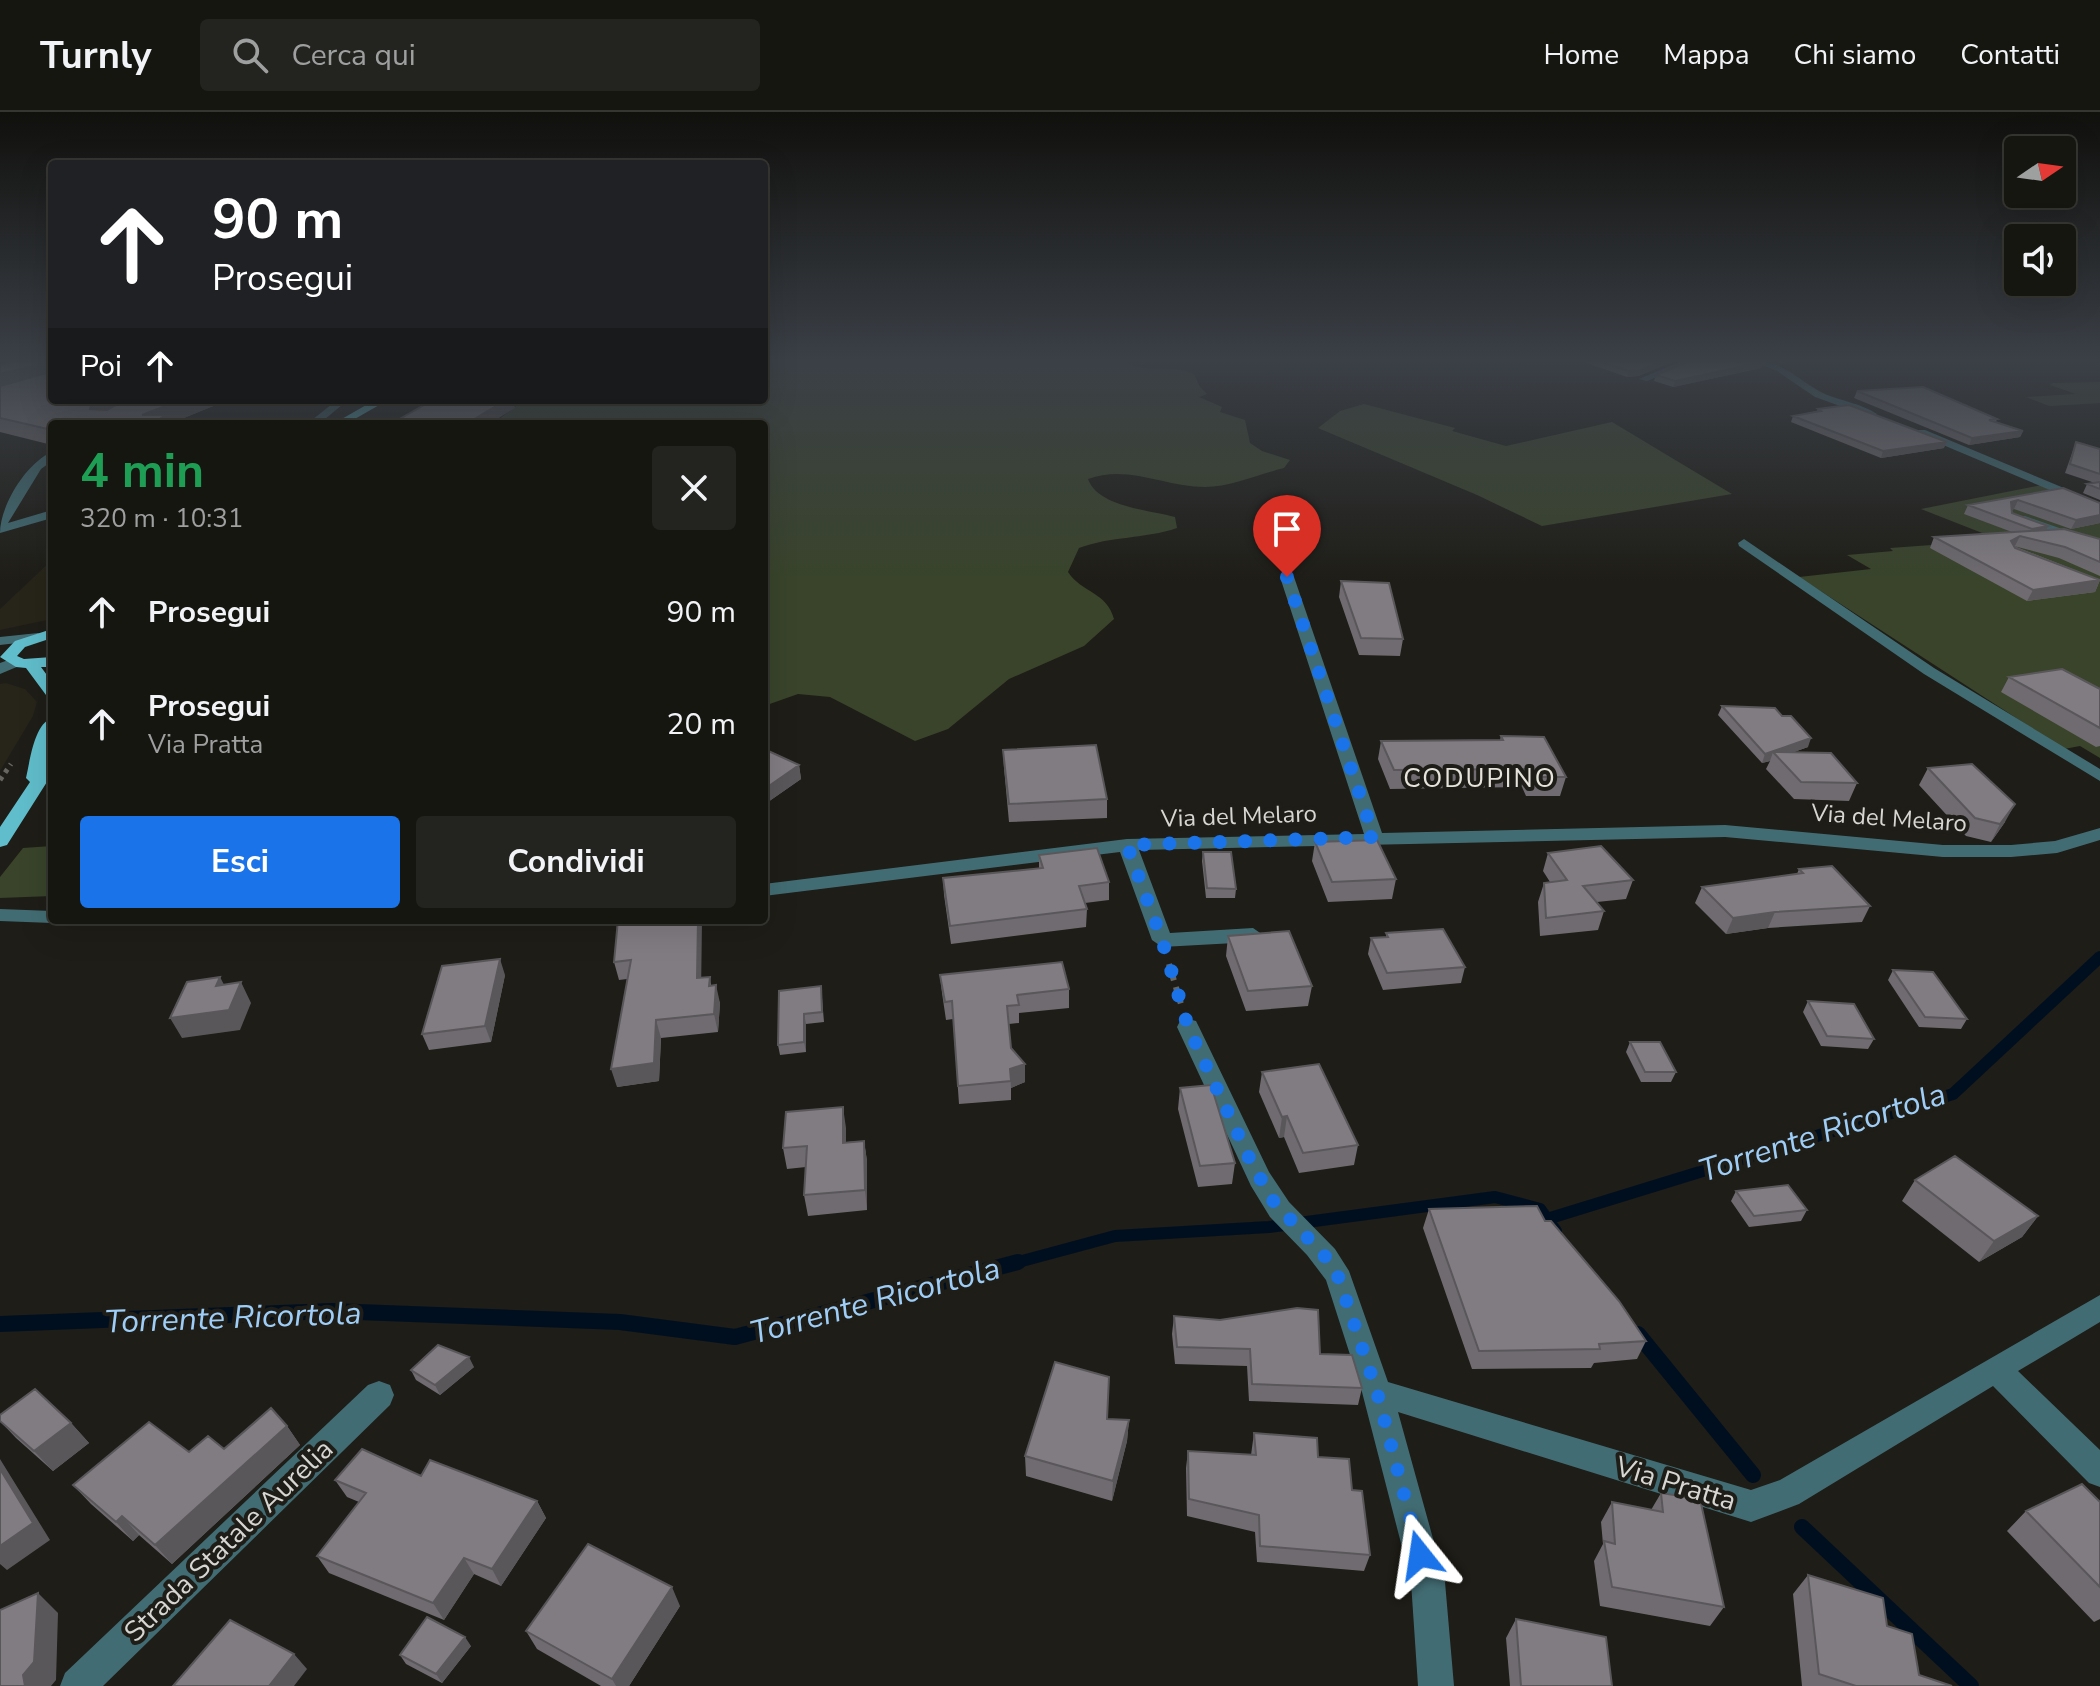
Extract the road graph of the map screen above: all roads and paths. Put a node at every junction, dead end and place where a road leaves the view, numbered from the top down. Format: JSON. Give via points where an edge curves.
{"nodes":[{"id":1,"x":1927,"y":434,"type":"edge"},
{"id":2,"x":48,"y":458,"type":"edge"},
{"id":3,"x":2100,"y":507,"type":"edge"},
{"id":4,"x":48,"y":515,"type":"edge"},
{"id":5,"x":2013,"y":516,"type":"edge"},
{"id":6,"x":0,"y":528,"type":"edge"},
{"id":7,"x":1744,"y":543,"type":"dead end"},
{"id":8,"x":2100,"y":543,"type":"edge"},
{"id":9,"x":1287,"y":577,"type":"dead end"},
{"id":10,"x":47,"y":634,"type":"edge"},
{"id":11,"x":0,"y":641,"type":"edge"},
{"id":12,"x":11,"y":662,"type":"edge"},
{"id":13,"x":48,"y":662,"type":"edge"},
{"id":14,"x":48,"y":689,"type":"edge"},
{"id":15,"x":48,"y":732,"type":"edge"},
{"id":16,"x":48,"y":767,"type":"edge"},
{"id":17,"x":2100,"y":776,"type":"edge"},
{"id":18,"x":32,"y":790,"type":"junction"},
{"id":19,"x":2100,"y":834,"type":"edge"},
{"id":20,"x":1374,"y":837,"type":"junction"},
{"id":21,"x":0,"y":841,"type":"edge"},
{"id":22,"x":1127,"y":845,"type":"junction"},
{"id":23,"x":768,"y":890,"type":"edge"},
{"id":24,"x":0,"y":915,"type":"edge"},
{"id":25,"x":48,"y":917,"type":"edge"},
{"id":26,"x":1267,"y":935,"type":"edge"},
{"id":27,"x":1162,"y":940,"type":"junction"},
{"id":28,"x":1188,"y":1027,"type":"joint"},
{"id":29,"x":2100,"y":1307,"type":"edge"},
{"id":30,"x":1996,"y":1369,"type":"junction"},
{"id":31,"x":1377,"y":1392,"type":"junction"},
{"id":32,"x":379,"y":1395,"type":"dead end"},
{"id":33,"x":2100,"y":1472,"type":"edge"},
{"id":34,"x":78,"y":1686,"type":"edge"},
{"id":35,"x":1436,"y":1686,"type":"edge"}],
"edges":[{"from":1,"to":3,"type":"street"},
{"from":2,"to":6,"type":"street","via":[[37,467]]},
{"from":4,"to":6,"type":"street"},
{"from":5,"to":8,"type":"street"},
{"from":7,"to":17,"type":"street","via":[[1929,671]]},
{"from":9,"to":20,"type":"street"},
{"from":10,"to":11,"type":"street"},
{"from":10,"to":12,"type":"main road","via":[[20,644]]},
{"from":12,"to":13,"type":"main road"},
{"from":12,"to":14,"type":"main road"},
{"from":15,"to":18,"type":"main road"},
{"from":16,"to":18,"type":"main road"},
{"from":18,"to":21,"type":"main road"},
{"from":19,"to":20,"type":"street","name":"Via del Melaro","via":[[2057,847],[2011,851],[1943,851],[1725,831]]},
{"from":20,"to":22,"type":"street","name":"Via del Melaro"},
{"from":22,"to":23,"type":"street","name":"Via del Melaro"},
{"from":22,"to":27,"type":"street"},
{"from":24,"to":25,"type":"street"},
{"from":26,"to":27,"type":"street"},
{"from":27,"to":28,"type":"path"},
{"from":28,"to":31,"type":"street","via":[[1274,1202],[1333,1265]]},
{"from":29,"to":30,"type":"street","name":"Via Pratta"},
{"from":30,"to":31,"type":"street","name":"Via Pratta","via":[[1788,1493],[1751,1506]]},
{"from":30,"to":33,"type":"street"},
{"from":31,"to":35,"type":"street","via":[[1428,1582]]},
{"from":32,"to":34,"type":"street","name":"Strada Statale Aurelia"}]}
